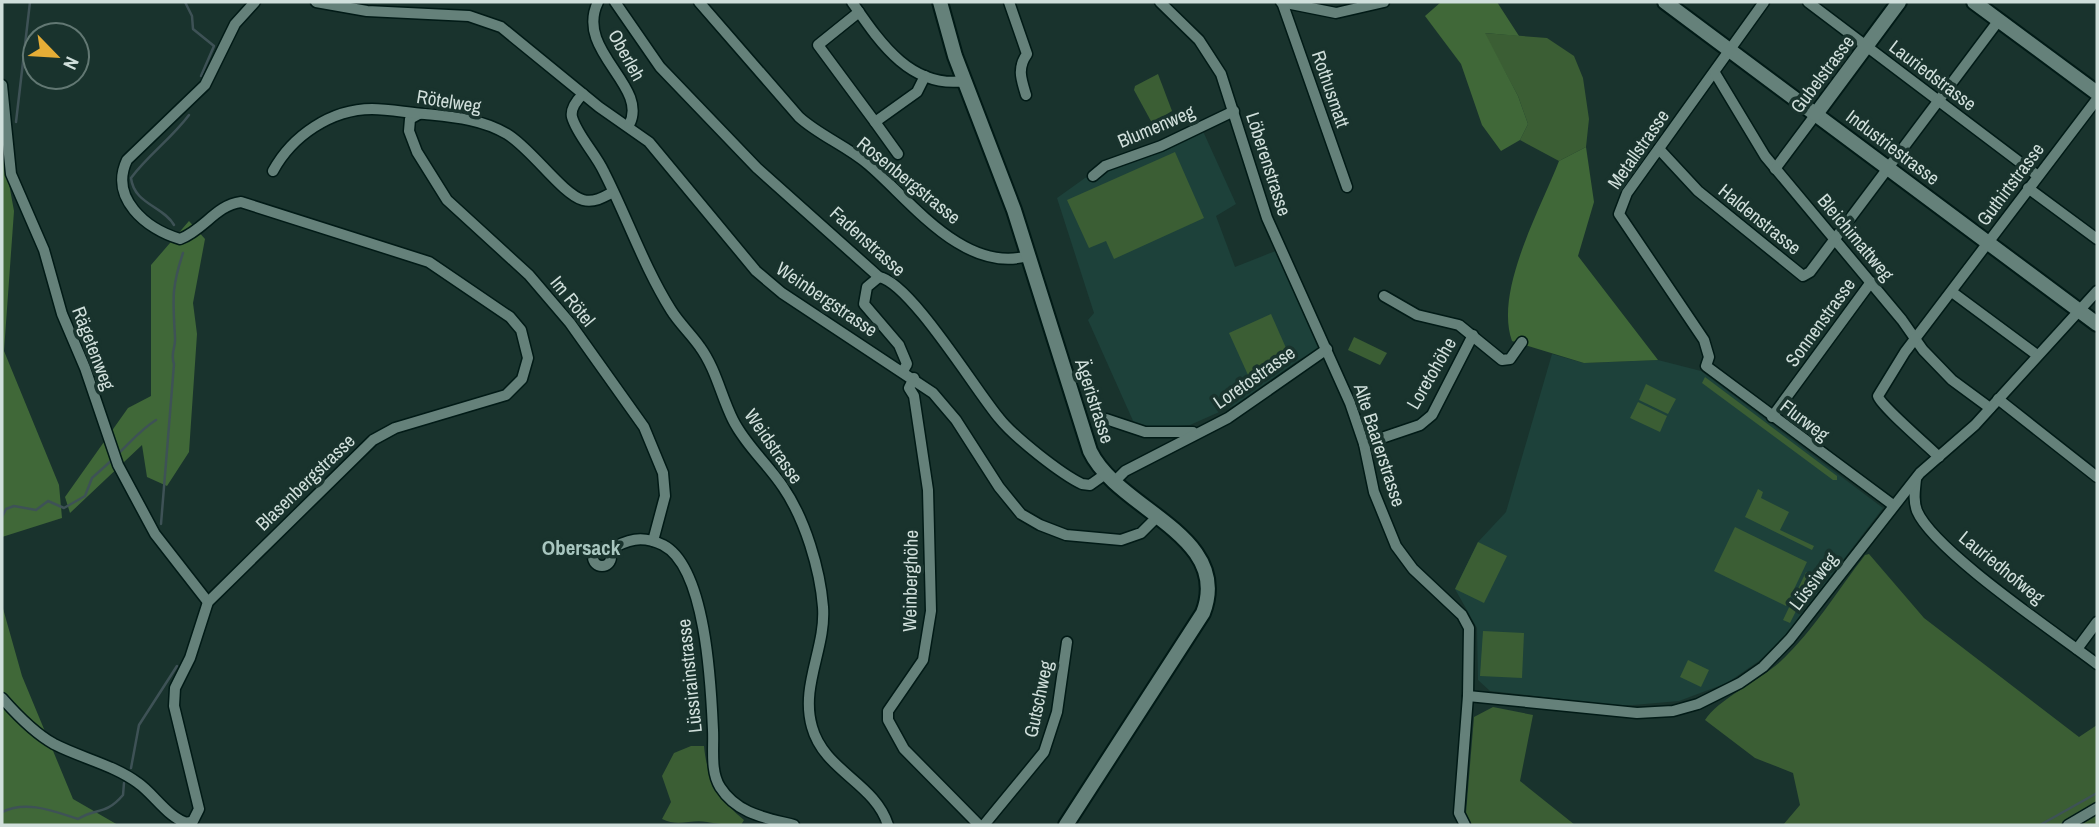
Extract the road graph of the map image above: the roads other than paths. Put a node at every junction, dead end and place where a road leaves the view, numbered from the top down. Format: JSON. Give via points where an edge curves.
{"nodes":[{"id":1,"x":255,"y":2,"type":"edge"},
{"id":2,"x":316,"y":2,"type":"edge"},
{"id":3,"x":598,"y":2,"type":"edge"},
{"id":4,"x":615,"y":2,"type":"edge"},
{"id":5,"x":699,"y":2,"type":"edge"},
{"id":6,"x":852,"y":2,"type":"edge"},
{"id":7,"x":940,"y":2,"type":"edge"},
{"id":8,"x":1009,"y":2,"type":"edge"},
{"id":9,"x":1160,"y":2,"type":"edge"},
{"id":10,"x":1178,"y":2,"type":"edge"},
{"id":11,"x":1282,"y":2,"type":"edge"},
{"id":12,"x":1338,"y":2,"type":"edge"},
{"id":13,"x":1384,"y":2,"type":"edge"},
{"id":14,"x":1665,"y":2,"type":"edge"},
{"id":15,"x":1765,"y":2,"type":"edge"},
{"id":16,"x":1808,"y":2,"type":"edge"},
{"id":17,"x":1899,"y":2,"type":"edge"},
{"id":18,"x":1976,"y":3,"type":"edge"},
{"id":19,"x":1169,"y":10,"type":"junction"},
{"id":20,"x":859,"y":12,"type":"junction"},
{"id":21,"x":1336,"y":13,"type":"junction"},
{"id":22,"x":1998,"y":20,"type":"junction"},
{"id":23,"x":1866,"y":47,"type":"junction"},
{"id":24,"x":1730,"y":50,"type":"junction"},
{"id":25,"x":1715,"y":73,"type":"junction"},
{"id":26,"x":925,"y":76,"type":"junction"},
{"id":27,"x":965,"y":81,"type":"junction"},
{"id":28,"x":2,"y":85,"type":"edge"},
{"id":29,"x":2097,"y":93,"type":"edge"},
{"id":30,"x":583,"y":94,"type":"junction"},
{"id":31,"x":1026,"y":95,"type":"dead end"},
{"id":32,"x":2097,"y":99,"type":"edge"},
{"id":33,"x":1936,"y":102,"type":"junction"},
{"id":34,"x":1234,"y":111,"type":"junction"},
{"id":35,"x":419,"y":114,"type":"junction"},
{"id":36,"x":1816,"y":114,"type":"junction"},
{"id":37,"x":875,"y":122,"type":"junction"},
{"id":38,"x":629,"y":125,"type":"junction"},
{"id":39,"x":1659,"y":149,"type":"junction"},
{"id":40,"x":898,"y":154,"type":"dead end"},
{"id":41,"x":1886,"y":167,"type":"junction"},
{"id":42,"x":1775,"y":169,"type":"junction"},
{"id":43,"x":273,"y":171,"type":"dead end"},
{"id":44,"x":1093,"y":176,"type":"dead end"},
{"id":45,"x":2038,"y":176,"type":"junction"},
{"id":46,"x":1347,"y":187,"type":"dead end"},
{"id":47,"x":2028,"y":188,"type":"junction"},
{"id":48,"x":613,"y":192,"type":"junction"},
{"id":49,"x":1833,"y":239,"type":"junction"},
{"id":50,"x":2097,"y":239,"type":"edge"},
{"id":51,"x":1988,"y":242,"type":"junction"},
{"id":52,"x":1028,"y":256,"type":"junction"},
{"id":53,"x":879,"y":277,"type":"junction"},
{"id":54,"x":1871,"y":282,"type":"junction"},
{"id":55,"x":2097,"y":291,"type":"edge"},
{"id":56,"x":1952,"y":292,"type":"junction"},
{"id":57,"x":1384,"y":296,"type":"dead end"},
{"id":58,"x":2078,"y":310,"type":"junction"},
{"id":59,"x":2097,"y":324,"type":"edge"},
{"id":60,"x":1473,"y":335,"type":"junction"},
{"id":61,"x":1915,"y":338,"type":"junction"},
{"id":62,"x":1522,"y":342,"type":"dead end"},
{"id":63,"x":1327,"y":349,"type":"junction"},
{"id":64,"x":2037,"y":355,"type":"junction"},
{"id":65,"x":1709,"y":357,"type":"joint"},
{"id":66,"x":903,"y":371,"type":"junction"},
{"id":67,"x":914,"y":378,"type":"junction"},
{"id":68,"x":1998,"y":399,"type":"junction"},
{"id":69,"x":1990,"y":408,"type":"junction"},
{"id":70,"x":1772,"y":417,"type":"junction"},
{"id":71,"x":1106,"y":419,"type":"dead end"},
{"id":72,"x":1200,"y":431,"type":"junction"},
{"id":73,"x":1364,"y":444,"type":"junction"},
{"id":74,"x":1939,"y":457,"type":"junction"},
{"id":75,"x":2097,"y":462,"type":"edge"},
{"id":76,"x":2093,"y":475,"type":"edge"},
{"id":77,"x":1916,"y":478,"type":"junction"},
{"id":78,"x":1109,"y":479,"type":"junction"},
{"id":79,"x":1893,"y":505,"type":"junction"},
{"id":80,"x":1157,"y":517,"type":"junction"},
{"id":81,"x":653,"y":541,"type":"junction"},
{"id":82,"x":608,"y":551,"type":"dead end"},
{"id":83,"x":208,"y":602,"type":"junction"},
{"id":84,"x":2097,"y":622,"type":"edge"},
{"id":85,"x":1067,"y":642,"type":"dead end"},
{"id":86,"x":2077,"y":649,"type":"junction"},
{"id":87,"x":2097,"y":664,"type":"edge"},
{"id":88,"x":1468,"y":696,"type":"junction"},
{"id":89,"x":2,"y":698,"type":"edge"},
{"id":90,"x":2097,"y":808,"type":"edge"},
{"id":91,"x":1462,"y":821,"type":"edge"},
{"id":92,"x":794,"y":825,"type":"edge"},
{"id":93,"x":888,"y":825,"type":"edge"},
{"id":94,"x":982,"y":825,"type":"edge"},
{"id":95,"x":1066,"y":825,"type":"edge"},
{"id":96,"x":2068,"y":825,"type":"edge"}],
"edges":[{"from":1,"to":83,"type":"street","name":"Blasenbergstrasse","via":[[236,24],[205,85],[127,160],[121,180],[126,200],[154,228],[180,239],[201,229],[229,204],[241,202],[429,262],[510,317],[521,330],[528,358],[522,379],[506,395],[396,428],[373,440]]},
{"from":2,"to":30,"type":"street","name":"Weinbergstrasse","via":[[487,21],[516,36]]},
{"from":3,"to":38,"type":"street","name":"Oberleh","via":[[593,29],[631,99]]},
{"from":4,"to":53,"type":"street","name":"Fadenstrasse","via":[[660,67],[757,168]]},
{"from":5,"to":52,"type":"street","name":"Rosenbergstrasse","via":[[799,117],[869,166],[927,222],[991,256],[1006,260]]},
{"from":6,"to":20,"type":"street"},
{"from":7,"to":27,"type":"main road","name":"Ägeristrasse"},
{"from":8,"to":31,"type":"street","via":[[1027,54],[1020,76]]},
{"from":9,"to":19,"type":"street","name":"Löberenstrasse"},
{"from":10,"to":19,"type":"street"},
{"from":11,"to":21,"type":"street"},
{"from":11,"to":46,"type":"street","name":"Rothusmatt"},
{"from":12,"to":21,"type":"street"},
{"from":13,"to":21,"type":"street"},
{"from":14,"to":24,"type":"main road","name":"Industriestrasse"},
{"from":15,"to":24,"type":"street","name":"Metallstrasse"},
{"from":16,"to":23,"type":"street","name":"Lauriedstrasse"},
{"from":17,"to":23,"type":"main road","name":"Gubelstrasse"},
{"from":18,"to":22,"type":"main road"},
{"from":19,"to":34,"type":"street","name":"Löberenstrasse","via":[[1209,54]]},
{"from":20,"to":26,"type":"street","via":[[897,61]]},
{"from":20,"to":37,"type":"street","via":[[818,45]]},
{"from":22,"to":29,"type":"main road"},
{"from":22,"to":33,"type":"street","name":"Haldenstrasse"},
{"from":23,"to":33,"type":"street","name":"Lauriedstrasse"},
{"from":23,"to":36,"type":"main road","name":"Gubelstrasse"},
{"from":24,"to":25,"type":"street","name":"Metallstrasse"},
{"from":24,"to":36,"type":"main road","name":"Industriestrasse"},
{"from":25,"to":39,"type":"street","name":"Metallstrasse"},
{"from":25,"to":42,"type":"street","name":"Bleichimattweg"},
{"from":26,"to":27,"type":"street"},
{"from":26,"to":37,"type":"street","via":[[917,92]]},
{"from":27,"to":52,"type":"main road","name":"Ägeristrasse"},
{"from":28,"to":83,"type":"street","name":"Rägetenweg","via":[[11,174],[44,250],[62,314],[118,465],[155,534]]},
{"from":30,"to":38,"type":"street","name":"Weinbergstrasse"},
{"from":30,"to":48,"type":"street","name":"Weidstrasse","via":[[574,105],[573,118]]},
{"from":32,"to":45,"type":"street","name":"Guthirtstrasse"},
{"from":33,"to":41,"type":"street","name":"Haldenstrasse"},
{"from":33,"to":45,"type":"street","name":"Lauriedstrasse"},
{"from":34,"to":44,"type":"street","name":"Blumenweg","via":[[1161,146],[1105,166]]},
{"from":34,"to":63,"type":"street","name":"Löberenstrasse","via":[[1267,218]]},
{"from":35,"to":43,"type":"street","name":"Rötelweg","via":[[372,109],[331,117],[310,129]]},
{"from":35,"to":48,"type":"street","name":"Rötelweg","via":[[471,120],[506,133],[580,199],[593,201]]},
{"from":35,"to":81,"type":"street","name":"Im Rötel","via":[[410,119],[411,137],[447,200],[537,284],[648,434],[661,464],[665,496]]},
{"from":36,"to":41,"type":"main road","name":"Industriestrasse"},
{"from":36,"to":42,"type":"street","name":"Gubelstrasse"},
{"from":37,"to":40,"type":"street"},
{"from":38,"to":66,"type":"street","name":"Weinbergstrasse","via":[[649,142],[755,271]]},
{"from":39,"to":49,"type":"street","name":"Haldenstrasse","via":[[1698,191],[1802,276],[1810,272]]},
{"from":39,"to":65,"type":"street","name":"Metallstrasse","via":[[1620,204],[1619,214],[1676,294]]},
{"from":41,"to":49,"type":"street","name":"Haldenstrasse"},
{"from":41,"to":51,"type":"main road","name":"Industriestrasse"},
{"from":42,"to":49,"type":"street","name":"Bleichimattweg"},
{"from":45,"to":47,"type":"street","name":"Guthirtstrasse"},
{"from":47,"to":50,"type":"street"},
{"from":47,"to":51,"type":"street","name":"Guthirtstrasse"},
{"from":48,"to":93,"type":"street","name":"Weidstrasse","via":[[670,309],[705,355],[733,420],[793,505],[823,604],[822,639],[808,699],[812,728],[828,757],[870,795]]},
{"from":49,"to":54,"type":"street","name":"Bleichimattweg"},
{"from":51,"to":56,"type":"street","name":"Guthirtstrasse"},
{"from":51,"to":58,"type":"main road","name":"Industriestrasse"},
{"from":52,"to":78,"type":"main road","name":"Ägeristrasse","via":[[1090,451]]},
{"from":53,"to":66,"type":"street","via":[[867,287],[864,304],[899,345],[907,364]]},
{"from":53,"to":78,"type":"street","name":"Fadenstrasse","via":[[930,323],[1000,420],[1022,441],[1082,484]]},
{"from":54,"to":61,"type":"street","name":"Bleichimattweg"},
{"from":54,"to":70,"type":"street","name":"Sonnenstrasse"},
{"from":55,"to":58,"type":"street","name":"Lüssiweg"},
{"from":56,"to":61,"type":"street","name":"Guthirtstrasse"},
{"from":56,"to":64,"type":"street"},
{"from":57,"to":60,"type":"street","name":"Loretohöhe","via":[[1417,315],[1459,325]]},
{"from":58,"to":59,"type":"main road","name":"Industriestrasse"},
{"from":58,"to":64,"type":"street","name":"Lüssiweg"},
{"from":60,"to":62,"type":"street","via":[[1502,360],[1510,359]]},
{"from":60,"to":73,"type":"street","name":"Loretohöhe","via":[[1432,415],[1420,425]]},
{"from":61,"to":69,"type":"street","name":"Bleichimattweg","via":[[1941,370]]},
{"from":61,"to":74,"type":"street","name":"Guthirtstrasse","via":[[1878,396],[1879,402]]},
{"from":63,"to":72,"type":"street","name":"Loretostrasse","via":[[1228,418]]},
{"from":63,"to":73,"type":"street","name":"Alte Baarerstrasse"},
{"from":64,"to":68,"type":"street","name":"Lüssiweg"},
{"from":65,"to":70,"type":"street","name":"Flurweg","via":[[1706,366]]},
{"from":66,"to":67,"type":"street","name":"Weinbergstrasse"},
{"from":67,"to":80,"type":"street","name":"Weinbergstrasse","via":[[944,405],[999,487],[1028,519],[1070,536],[1121,540],[1141,533]]},
{"from":67,"to":94,"type":"street","name":"Weinberghöhe","via":[[909,388],[928,490],[931,611],[923,660],[888,710],[888,720],[904,749]]},
{"from":68,"to":69,"type":"street","name":"Lüssiweg"},
{"from":68,"to":76,"type":"street"},
{"from":69,"to":74,"type":"street","name":"Lüssiweg"},
{"from":70,"to":79,"type":"street","name":"Flurweg"},
{"from":71,"to":72,"type":"street","name":"Loretostrasse","via":[[1157,434]]},
{"from":72,"to":78,"type":"street","name":"Loretostrasse"},
{"from":73,"to":88,"type":"street","name":"Alte Baarerstrasse","via":[[1374,492],[1396,546],[1467,623],[1471,636]]},
{"from":74,"to":77,"type":"street","name":"Lüssiweg"},
{"from":75,"to":76,"type":"street"},
{"from":77,"to":79,"type":"street","name":"Lüssiweg"},
{"from":77,"to":86,"type":"street","name":"Lauriedhofweg","via":[[1917,512],[1927,525],[1980,575]]},
{"from":78,"to":80,"type":"main road","name":"Ägeristrasse"},
{"from":79,"to":88,"type":"street","name":"Lüssiweg","via":[[1776,656],[1709,699],[1673,711],[1637,713]]},
{"from":80,"to":95,"type":"main road","name":"Ägeristrasse","via":[[1204,563],[1210,583],[1208,600]]},
{"from":81,"to":82,"type":"street","via":[[633,539]]},
{"from":81,"to":92,"type":"street","name":"Lüssirainstrasse","via":[[680,559],[698,600],[719,786],[744,811]]},
{"from":83,"to":89,"type":"street","name":"Blasenbergstrasse","via":[[175,688],[174,706],[199,809],[193,821],[178,820],[135,780],[52,743]]},
{"from":84,"to":86,"type":"street"},
{"from":85,"to":94,"type":"street","name":"Gutschweg","via":[[1056,712],[1044,752]]},
{"from":86,"to":87,"type":"street","name":"Lauriedhofweg"},
{"from":88,"to":91,"type":"street","name":"Alte Baarerstrasse"},
{"from":90,"to":96,"type":"street"}]}
